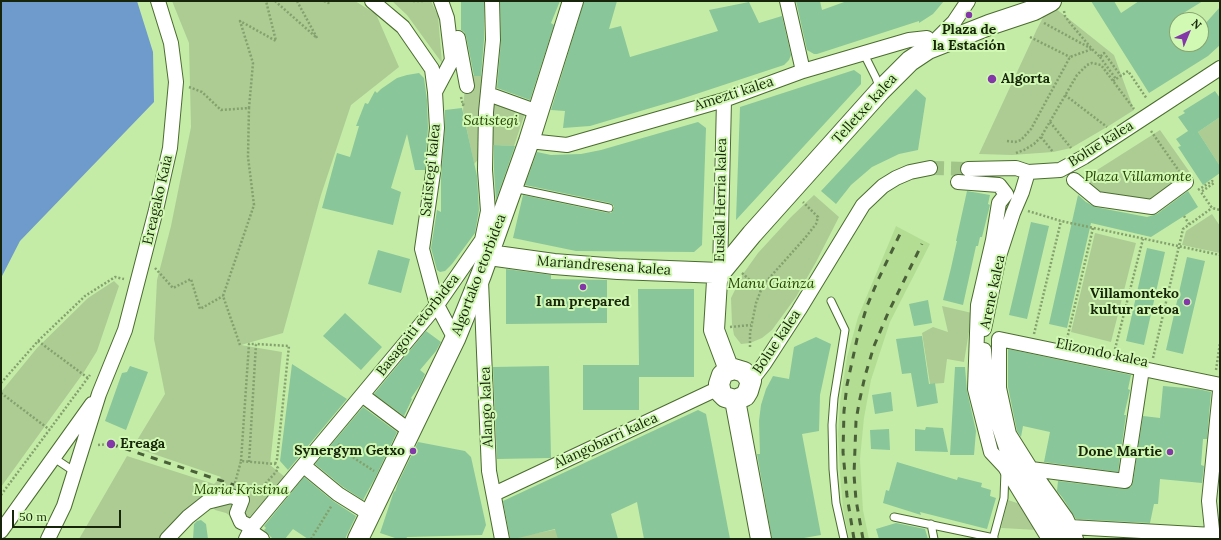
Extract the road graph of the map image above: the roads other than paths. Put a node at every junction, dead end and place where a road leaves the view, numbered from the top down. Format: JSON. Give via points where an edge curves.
{"nodes":[{"id":1,"x":158,"y":1,"type":"edge"},
{"id":2,"x":372,"y":1,"type":"edge"},
{"id":3,"x":441,"y":1,"type":"edge"},
{"id":4,"x":447,"y":1,"type":"edge"},
{"id":5,"x":492,"y":1,"type":"edge"},
{"id":6,"x":573,"y":1,"type":"edge"},
{"id":7,"x":787,"y":1,"type":"edge"},
{"id":8,"x":968,"y":1,"type":"edge"},
{"id":9,"x":1057,"y":5,"type":"edge"},
{"id":10,"x":928,"y":48,"type":"junction"},
{"id":11,"x":864,"y":54,"type":"junction"},
{"id":12,"x":1220,"y":68,"type":"edge"},
{"id":13,"x":803,"y":71,"type":"junction"},
{"id":14,"x":467,"y":86,"type":"dead end"},
{"id":15,"x":435,"y":92,"type":"junction"},
{"id":16,"x":880,"y":92,"type":"junction"},
{"id":17,"x":488,"y":94,"type":"junction"},
{"id":18,"x":724,"y":100,"type":"junction"},
{"id":19,"x":538,"y":112,"type":"junction"},
{"id":20,"x":529,"y":141,"type":"junction"},
{"id":21,"x":930,"y":168,"type":"tunnel mouth"},
{"id":22,"x":968,"y":170,"type":"tunnel mouth"},
{"id":23,"x":1028,"y":172,"type":"junction"},
{"id":24,"x":1074,"y":180,"type":"dead end"},
{"id":25,"x":958,"y":182,"type":"tunnel mouth"},
{"id":26,"x":1186,"y":182,"type":"road end"},
{"id":27,"x":513,"y":188,"type":"junction"},
{"id":28,"x":609,"y":208,"type":"dead end"},
{"id":29,"x":489,"y":255,"type":"junction"},
{"id":30,"x":720,"y":273,"type":"junction"},
{"id":31,"x":481,"y":275,"type":"junction"},
{"id":32,"x":831,"y":301,"type":"dead end"},
{"id":33,"x":437,"y":305,"type":"junction"},
{"id":34,"x":984,"y":328,"type":"junction"},
{"id":35,"x":455,"y":339,"type":"junction"},
{"id":36,"x":1147,"y":367,"type":"junction"},
{"id":37,"x":729,"y":370,"type":"junction"},
{"id":38,"x":751,"y":381,"type":"junction"},
{"id":39,"x":1219,"y":384,"type":"edge"},
{"id":40,"x":719,"y":388,"type":"junction"},
{"id":41,"x":99,"y":394,"type":"junction"},
{"id":42,"x":362,"y":396,"type":"junction"},
{"id":43,"x":735,"y":400,"type":"junction"},
{"id":44,"x":410,"y":431,"type":"junction"},
{"id":45,"x":1006,"y":448,"type":"junction"},
{"id":46,"x":54,"y":458,"type":"junction"},
{"id":47,"x":304,"y":466,"type":"junction"},
{"id":48,"x":1005,"y":467,"type":"junction"},
{"id":49,"x":1031,"y":469,"type":"junction"},
{"id":50,"x":76,"y":472,"type":"junction"},
{"id":51,"x":494,"y":494,"type":"junction"},
{"id":52,"x":370,"y":514,"type":"junction"},
{"id":53,"x":188,"y":517,"type":"junction"},
{"id":54,"x":894,"y":517,"type":"dead end"},
{"id":55,"x":931,"y":524,"type":"junction"},
{"id":56,"x":1,"y":531,"type":"edge"},
{"id":57,"x":249,"y":532,"type":"edge"},
{"id":58,"x":1070,"y":535,"type":"edge"},
{"id":59,"x":1213,"y":537,"type":"edge"},
{"id":60,"x":48,"y":539,"type":"edge"},
{"id":61,"x":167,"y":539,"type":"edge"},
{"id":62,"x":175,"y":539,"type":"edge"},
{"id":63,"x":262,"y":539,"type":"edge"},
{"id":64,"x":358,"y":539,"type":"edge"},
{"id":65,"x":502,"y":539,"type":"edge"},
{"id":66,"x":761,"y":539,"type":"edge"},
{"id":67,"x":844,"y":539,"type":"edge"},
{"id":68,"x":934,"y":539,"type":"edge"},
{"id":69,"x":994,"y":539,"type":"edge"},
{"id":70,"x":1049,"y":539,"type":"edge"}],
"edges":[{"from":1,"to":41,"type":"street","name":"Ereagako Kaia","via":[[171,43],[176,82],[170,148],[125,330]]},
{"from":2,"to":15,"type":"street","name":"Satistegi kalea","via":[[403,28],[432,69]]},
{"from":3,"to":15,"type":"street","via":[[447,18],[452,60]]},
{"from":4,"to":14,"type":"street","via":[[454,18]]},
{"from":5,"to":17,"type":"street","name":"Basagoiti etorbidea","via":[[493,40]]},
{"from":6,"to":19,"type":"street","name":"Algortako etorbidea"},
{"from":7,"to":13,"type":"street"},
{"from":8,"to":10,"type":"street","via":[[954,22]]},
{"from":9,"to":10,"type":"street","name":"Telletxe kalea","via":[[989,25]]},
{"from":10,"to":11,"type":"street","name":"Amezti kalea","via":[[927,38],[909,40]]},
{"from":10,"to":16,"type":"street","name":"Telletxe kalea","via":[[910,61]]},
{"from":11,"to":13,"type":"street","name":"Amezti kalea"},
{"from":11,"to":16,"type":"lane"},
{"from":12,"to":23,"type":"street","name":"Bolue kalea","via":[[1084,157],[1060,170]]},
{"from":13,"to":18,"type":"street","name":"Amezti kalea"},
{"from":15,"to":33,"type":"street","name":"Satistegi kalea","via":[[437,128],[422,249]]},
{"from":16,"to":30,"type":"street","name":"Telletxe kalea"},
{"from":17,"to":19,"type":"street"},
{"from":17,"to":33,"type":"street","name":"Basagoiti etorbidea","via":[[485,170],[488,211],[482,240]]},
{"from":18,"to":20,"type":"street","name":"Amezti kalea","via":[[566,144]]},
{"from":18,"to":30,"type":"street","name":"Euskal Herria kalea"},
{"from":19,"to":20,"type":"street","name":"Algortako etorbidea"},
{"from":20,"to":27,"type":"street","name":"Algortako etorbidea"},
{"from":21,"to":38,"type":"street","name":"Bolue kalea","via":[[896,178],[863,204],[799,310]]},
{"from":22,"to":23,"type":"street","name":"Bolue kalea","via":[[1016,168]]},
{"from":23,"to":34,"type":"street","name":"Arene kalea","via":[[1000,256]]},
{"from":24,"to":26,"type":"street","via":[[1097,199],[1152,207]]},
{"from":25,"to":48,"type":"street","via":[[999,185],[1006,194],[1000,203],[978,305],[975,389],[991,452]]},
{"from":27,"to":28,"type":"lane"},
{"from":27,"to":29,"type":"street","name":"Algortako etorbidea"},
{"from":29,"to":30,"type":"street","name":"Mariandresena kalea","via":[[618,269]]},
{"from":29,"to":31,"type":"street","name":"Algortako etorbidea"},
{"from":30,"to":37,"type":"street","name":"Euskal Herria kalea","via":[[717,281],[714,330]]},
{"from":31,"to":35,"type":"street","name":"Algortako etorbidea"},
{"from":31,"to":51,"type":"street","name":"Alango kalea","via":[[489,471]]},
{"from":32,"to":67,"type":"lane","via":[[845,330],[832,425],[832,469]]},
{"from":33,"to":35,"type":"street","name":"Satistegi kalea"},
{"from":33,"to":42,"type":"street","name":"Basagoiti etorbidea"},
{"from":34,"to":36,"type":"street","name":"Elizondo kalea","via":[[1113,356]]},
{"from":34,"to":45,"type":"street","name":"Arene kalea","via":[[988,393]]},
{"from":35,"to":44,"type":"street","name":"Algortako etorbidea"},
{"from":36,"to":39,"type":"street","name":"Elizondo kalea"},
{"from":36,"to":49,"type":"street","via":[[1125,481]]},
{"from":36,"to":49,"type":"street","via":[[999,339],[999,388],[1009,434]]},
{"from":37,"to":38,"type":"street","via":[[744,372]]},
{"from":37,"to":40,"type":"street","via":[[722,375]]},
{"from":38,"to":43,"type":"street","via":[[745,396]]},
{"from":39,"to":59,"type":"street","via":[[1209,501]]},
{"from":40,"to":43,"type":"street","via":[[725,397]]},
{"from":40,"to":51,"type":"street","name":"Alangobarri kalea"},
{"from":41,"to":46,"type":"street","name":"Ereagako Kaia"},
{"from":41,"to":50,"type":"street","name":"Ereagako Kaia"},
{"from":42,"to":44,"type":"street"},
{"from":42,"to":47,"type":"street","name":"Basagoiti etorbidea"},
{"from":43,"to":66,"type":"street"},
{"from":44,"to":52,"type":"street","name":"Algortako etorbidea"},
{"from":45,"to":48,"type":"lane"},
{"from":45,"to":58,"type":"street","name":"Arene kalea","via":[[1042,501]]},
{"from":46,"to":50,"type":"lane"},
{"from":46,"to":56,"type":"street","name":"Ereagako Kaia"},
{"from":47,"to":52,"type":"street","via":[[338,494]]},
{"from":47,"to":57,"type":"street","name":"Basagoiti etorbidea"},
{"from":48,"to":69,"type":"lane","via":[[1004,498]]},
{"from":48,"to":70,"type":"street"},
{"from":49,"to":58,"type":"street","via":[[1066,518]]},
{"from":50,"to":60,"type":"street","name":"Ereagako Kaia","via":[[64,506]]},
{"from":51,"to":65,"type":"street","name":"Alango kalea"},
{"from":52,"to":64,"type":"street","name":"Algortako etorbidea"},
{"from":53,"to":57,"type":"street","via":[[207,502],[231,496],[242,500],[236,513]]},
{"from":53,"to":61,"type":"street"},
{"from":53,"to":62,"type":"street"},
{"from":54,"to":55,"type":"lane"},
{"from":55,"to":68,"type":"lane"},
{"from":55,"to":69,"type":"lane"},
{"from":57,"to":63,"type":"street"},
{"from":58,"to":59,"type":"street"}]}
